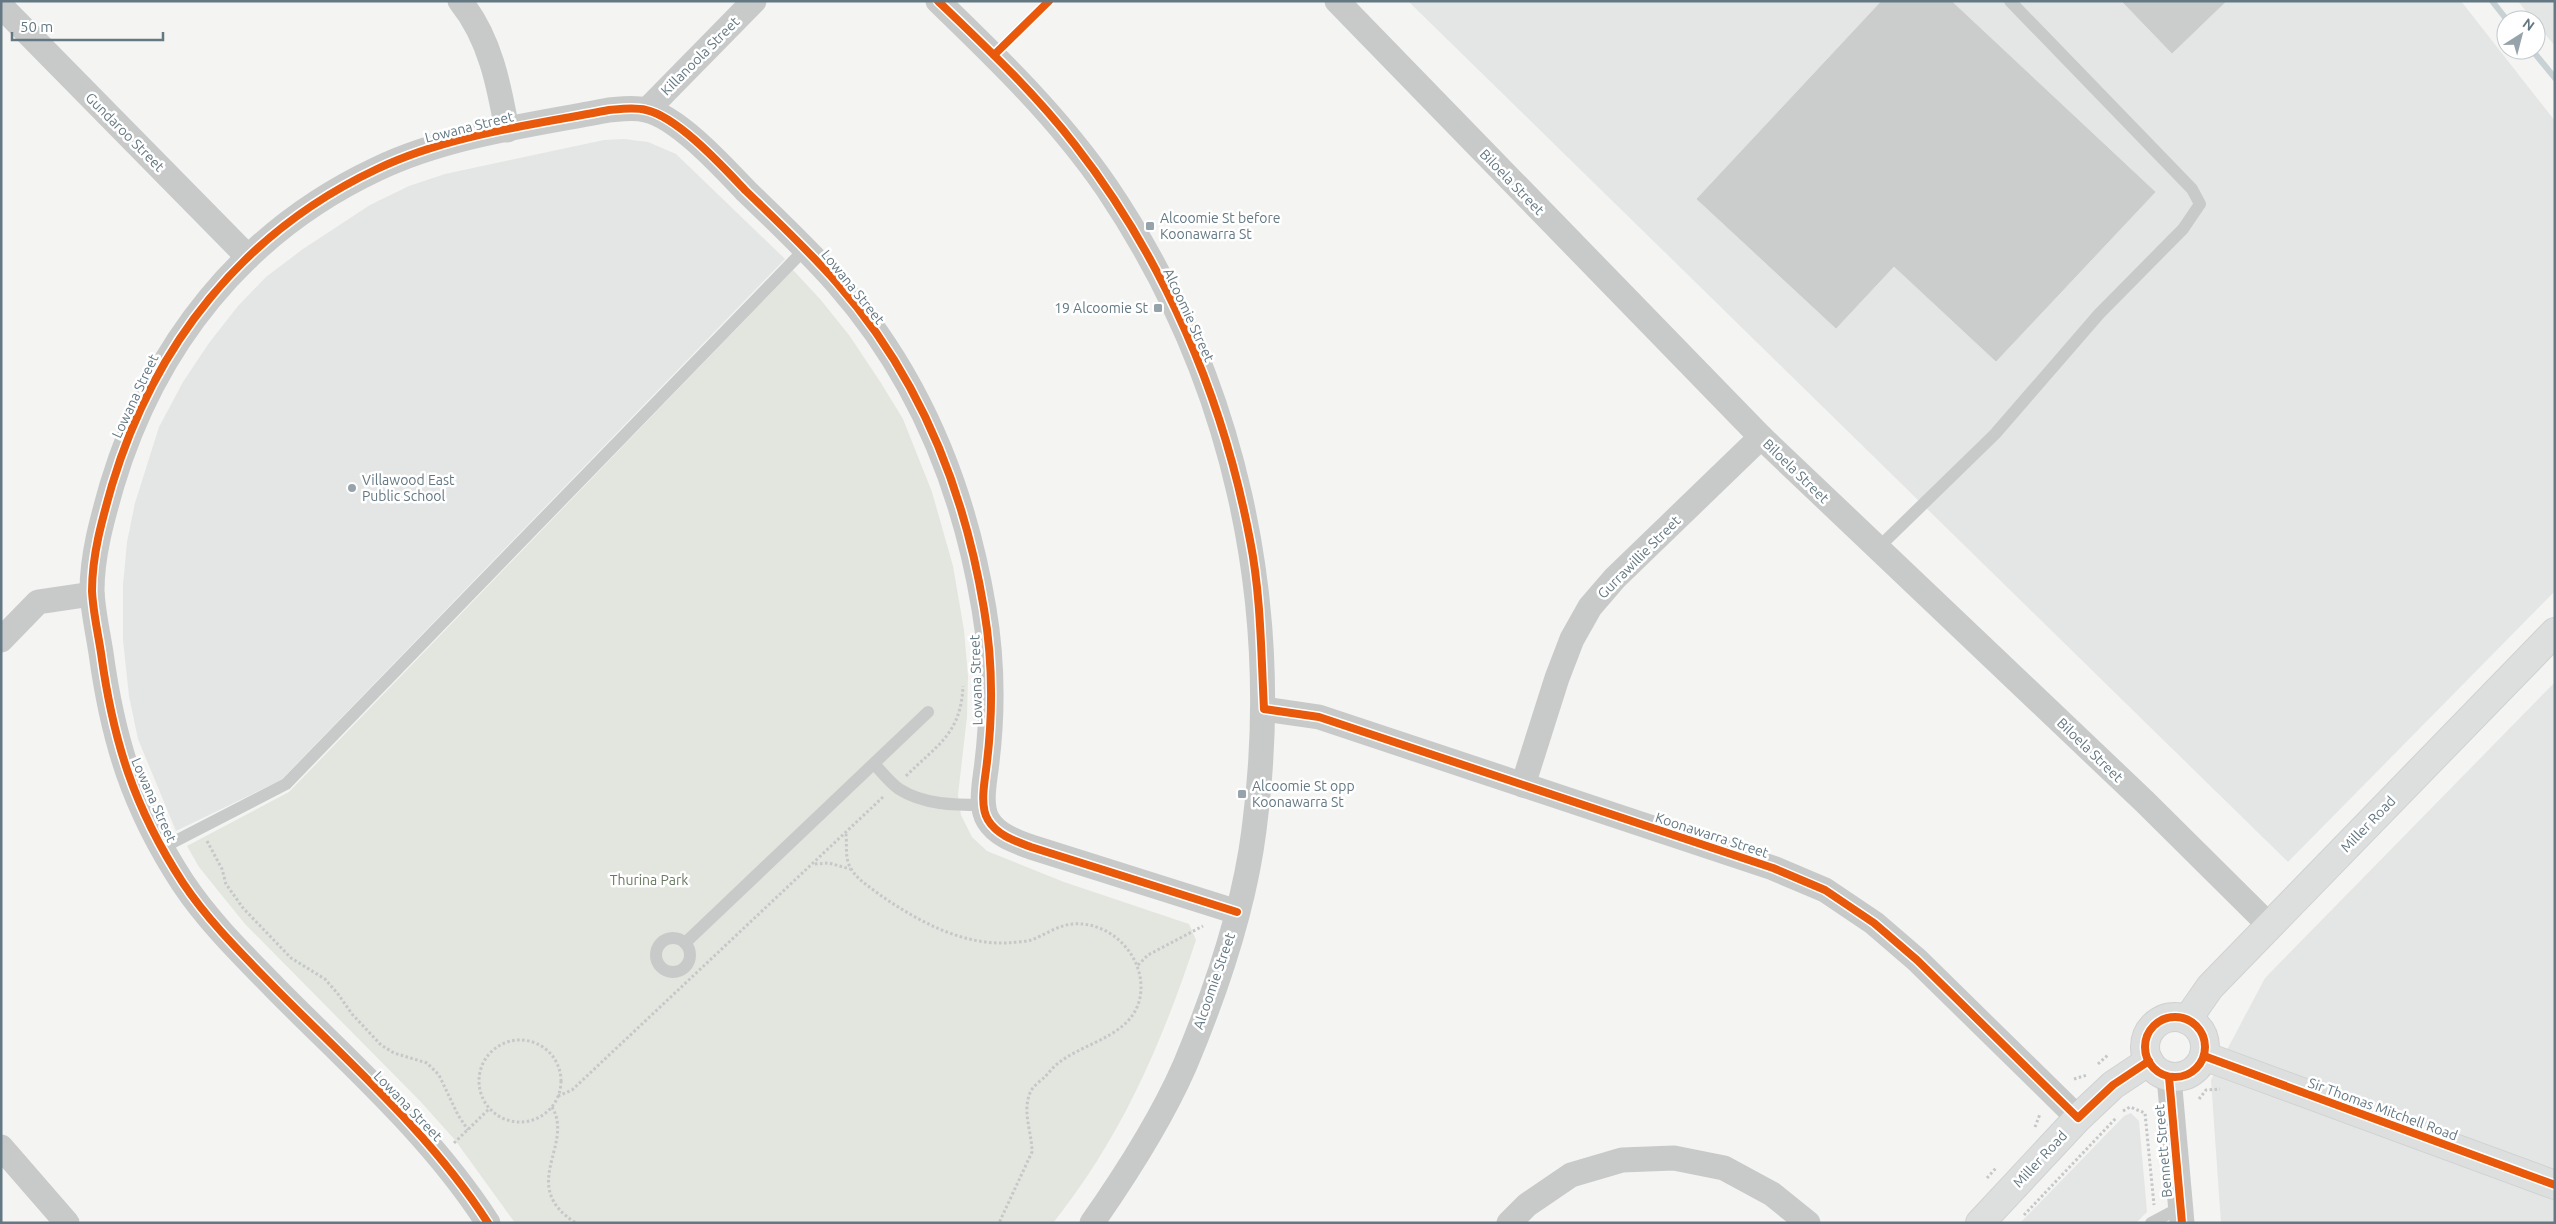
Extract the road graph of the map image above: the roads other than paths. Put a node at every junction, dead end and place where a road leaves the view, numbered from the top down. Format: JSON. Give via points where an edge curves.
{"nodes":[{"id":1,"x":460,"y":1,"type":"edge"},
{"id":2,"x":754,"y":1,"type":"edge"},
{"id":3,"x":938,"y":1,"type":"edge"},
{"id":4,"x":1336,"y":1,"type":"edge"},
{"id":5,"x":2010,"y":1,"type":"edge"},
{"id":6,"x":1,"y":6,"type":"edge"},
{"id":7,"x":647,"y":110,"type":"junction"},
{"id":8,"x":507,"y":130,"type":"junction"},
{"id":9,"x":805,"y":248,"type":"junction"},
{"id":10,"x":248,"y":257,"type":"junction"},
{"id":11,"x":1761,"y":437,"type":"junction"},
{"id":12,"x":1878,"y":548,"type":"junction"},
{"id":13,"x":92,"y":594,"type":"junction"},
{"id":14,"x":2555,"y":632,"type":"edge"},
{"id":15,"x":1,"y":640,"type":"edge"},
{"id":16,"x":1264,"y":709,"type":"junction"},
{"id":17,"x":928,"y":712,"type":"dead end"},
{"id":18,"x":874,"y":764,"type":"junction"},
{"id":19,"x":1523,"y":785,"type":"junction"},
{"id":20,"x":983,"y":805,"type":"junction"},
{"id":21,"x":162,"y":848,"type":"junction"},
{"id":22,"x":1237,"y":912,"type":"junction"},
{"id":23,"x":2270,"y":926,"type":"junction"},
{"id":24,"x":685,"y":943,"type":"dead end"},
{"id":25,"x":2187,"y":1020,"type":"junction"},
{"id":26,"x":2204,"y":1056,"type":"junction"},
{"id":27,"x":2159,"y":1069,"type":"junction"},
{"id":28,"x":2078,"y":1118,"type":"junction"},
{"id":29,"x":1,"y":1146,"type":"edge"},
{"id":30,"x":2555,"y":1185,"type":"edge"},
{"id":31,"x":2181,"y":1215,"type":"edge"},
{"id":32,"x":2153,"y":1221,"type":"edge"},
{"id":33,"x":67,"y":1223,"type":"edge"},
{"id":34,"x":488,"y":1223,"type":"edge"},
{"id":35,"x":1092,"y":1223,"type":"edge"},
{"id":36,"x":1509,"y":1223,"type":"edge"},
{"id":37,"x":1808,"y":1223,"type":"edge"},
{"id":38,"x":1980,"y":1223,"type":"edge"}],
"edges":[{"from":1,"to":8,"type":"street","via":[[489,51]]},
{"from":2,"to":7,"type":"street","name":"Killanoola Street"},
{"from":3,"to":16,"type":"street","name":"Alcoomie Street","via":[[1037,99],[1075,144],[1132,227],[1186,333],[1228,444],[1250,541],[1261,637]]},
{"from":4,"to":11,"type":"street","name":"Biloela Street"},
{"from":5,"to":12,"type":"lane","via":[[2192,189],[2200,204],[2183,229],[2099,314],[1995,434]]},
{"from":6,"to":10,"type":"street","name":"Gundaroo Street"},
{"from":7,"to":8,"type":"street","name":"Lowana Street","via":[[609,110]]},
{"from":7,"to":9,"type":"street","name":"Lowana Street","via":[[666,119],[702,147]]},
{"from":8,"to":10,"type":"street","name":"Lowana Street","via":[[416,153],[376,169],[302,213]]},
{"from":9,"to":20,"type":"street","name":"Lowana Street","via":[[845,293],[897,364],[942,452],[964,514],[985,612],[990,665],[992,714]]},
{"from":9,"to":21,"type":"lane","via":[[286,784]]},
{"from":10,"to":13,"type":"street","name":"Lowana Street","via":[[208,299],[180,336],[147,394],[120,458],[109,496],[95,559]]},
{"from":11,"to":12,"type":"street","name":"Biloela Street"},
{"from":11,"to":19,"type":"street","name":"Gurrawillie Street","via":[[1615,578],[1590,607],[1572,639],[1557,678]]},
{"from":12,"to":23,"type":"street","name":"Biloela Street"},
{"from":13,"to":15,"type":"street","via":[[38,602]]},
{"from":13,"to":21,"type":"street","name":"Lowana Street","via":[[111,719],[122,761]]},
{"from":14,"to":23,"type":"main road","name":"Miller Road"},
{"from":16,"to":19,"type":"street","name":"Koonawarra Street","via":[[1319,717]]},
{"from":16,"to":22,"type":"street","name":"Alcoomie Street","via":[[1254,834]]},
{"from":17,"to":18,"type":"lane"},
{"from":18,"to":20,"type":"lane","via":[[895,786],[916,797],[938,803]]},
{"from":18,"to":24,"type":"lane"},
{"from":19,"to":28,"type":"street","name":"Koonawarra Street","via":[[1774,868],[1825,890],[1874,922],[1917,960]]},
{"from":20,"to":22,"type":"street","via":[[987,819],[997,831],[1013,840]]},
{"from":21,"to":34,"type":"street","name":"Lowana Street","via":[[185,886],[215,924],[439,1157]]},
{"from":22,"to":35,"type":"street","name":"Alcoomie Street","via":[[1225,956],[1184,1066],[1151,1131]]},
{"from":23,"to":25,"type":"main road","name":"Miller Road","via":[[2210,987]]},
{"from":25,"to":26,"type":"main road","via":[[2200,1032]]},
{"from":25,"to":27,"type":"main road","via":[[2170,1018],[2154,1027],[2145,1043]]},
{"from":26,"to":27,"type":"main road","via":[[2194,1071],[2178,1077]]},
{"from":26,"to":30,"type":"main road","name":"Sir Thomas Mitchell Road"},
{"from":27,"to":28,"type":"main road","name":"Miller Road","via":[[2113,1086]]},
{"from":27,"to":31,"type":"street","name":"Bennett Street"},
{"from":28,"to":38,"type":"main road","name":"Miller Road"},
{"from":29,"to":33,"type":"street"},
{"from":31,"to":32,"type":"lane"},
{"from":36,"to":37,"type":"street","via":[[1527,1205],[1571,1175],[1622,1160],[1674,1158],[1724,1168],[1772,1194]]}]}
